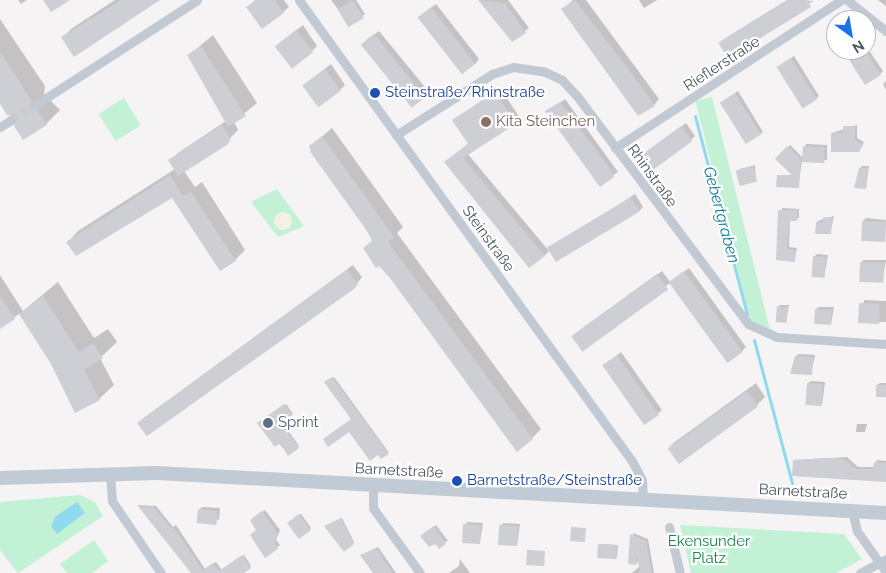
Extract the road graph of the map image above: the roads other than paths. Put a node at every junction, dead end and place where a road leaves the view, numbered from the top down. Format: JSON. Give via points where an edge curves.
{"nodes":[{"id":1,"x":197,"y":0,"type":"edge"},
{"id":2,"x":299,"y":0,"type":"edge"},
{"id":3,"x":841,"y":0,"type":"edge"},
{"id":4,"x":847,"y":0,"type":"edge"},
{"id":5,"x":886,"y":31,"type":"edge"},
{"id":6,"x":34,"y":105,"type":"tunnel mouth"},
{"id":7,"x":11,"y":120,"type":"tunnel mouth"},
{"id":8,"x":0,"y":127,"type":"edge"},
{"id":9,"x":396,"y":134,"type":"junction"},
{"id":10,"x":615,"y":148,"type":"junction"},
{"id":11,"x":886,"y":344,"type":"edge"},
{"id":12,"x":110,"y":473,"type":"junction"},
{"id":13,"x":0,"y":478,"type":"edge"},
{"id":14,"x":373,"y":486,"type":"junction"},
{"id":15,"x":643,"y":500,"type":"junction"},
{"id":16,"x":852,"y":511,"type":"junction"},
{"id":17,"x":886,"y":512,"type":"edge"},
{"id":18,"x":669,"y":528,"type":"dead end"},
{"id":19,"x":883,"y":561,"type":"edge"},
{"id":20,"x":886,"y":572,"type":"edge"},
{"id":21,"x":161,"y":573,"type":"edge"},
{"id":22,"x":420,"y":573,"type":"edge"},
{"id":23,"x":680,"y":573,"type":"edge"},
{"id":24,"x":860,"y":573,"type":"edge"}],
"edges":[{"from":1,"to":6,"type":"street"},
{"from":2,"to":9,"type":"street","name":"Steinstraße"},
{"from":3,"to":10,"type":"street","name":"Rieflerstraße"},
{"from":4,"to":5,"type":"street"},
{"from":7,"to":8,"type":"street"},
{"from":9,"to":10,"type":"street","name":"Rhinstraße","via":[[492,74],[529,68],[570,88]]},
{"from":9,"to":15,"type":"street","name":"Steinstraße","via":[[632,462],[642,480]]},
{"from":10,"to":11,"type":"street","name":"Rhinstraße","via":[[748,324],[777,337]]},
{"from":12,"to":13,"type":"street","name":"Barnetstraße"},
{"from":12,"to":14,"type":"street","name":"Barnetstraße"},
{"from":12,"to":21,"type":"street","via":[[112,501]]},
{"from":14,"to":15,"type":"street","name":"Barnetstraße"},
{"from":14,"to":22,"type":"street","via":[[373,508]]},
{"from":15,"to":16,"type":"street","name":"Barnetstraße"},
{"from":16,"to":17,"type":"street","name":"Barnetstraße"},
{"from":16,"to":19,"type":"street","via":[[857,531]]},
{"from":18,"to":23,"type":"street"},
{"from":19,"to":20,"type":"street"},
{"from":19,"to":24,"type":"street"}]}
